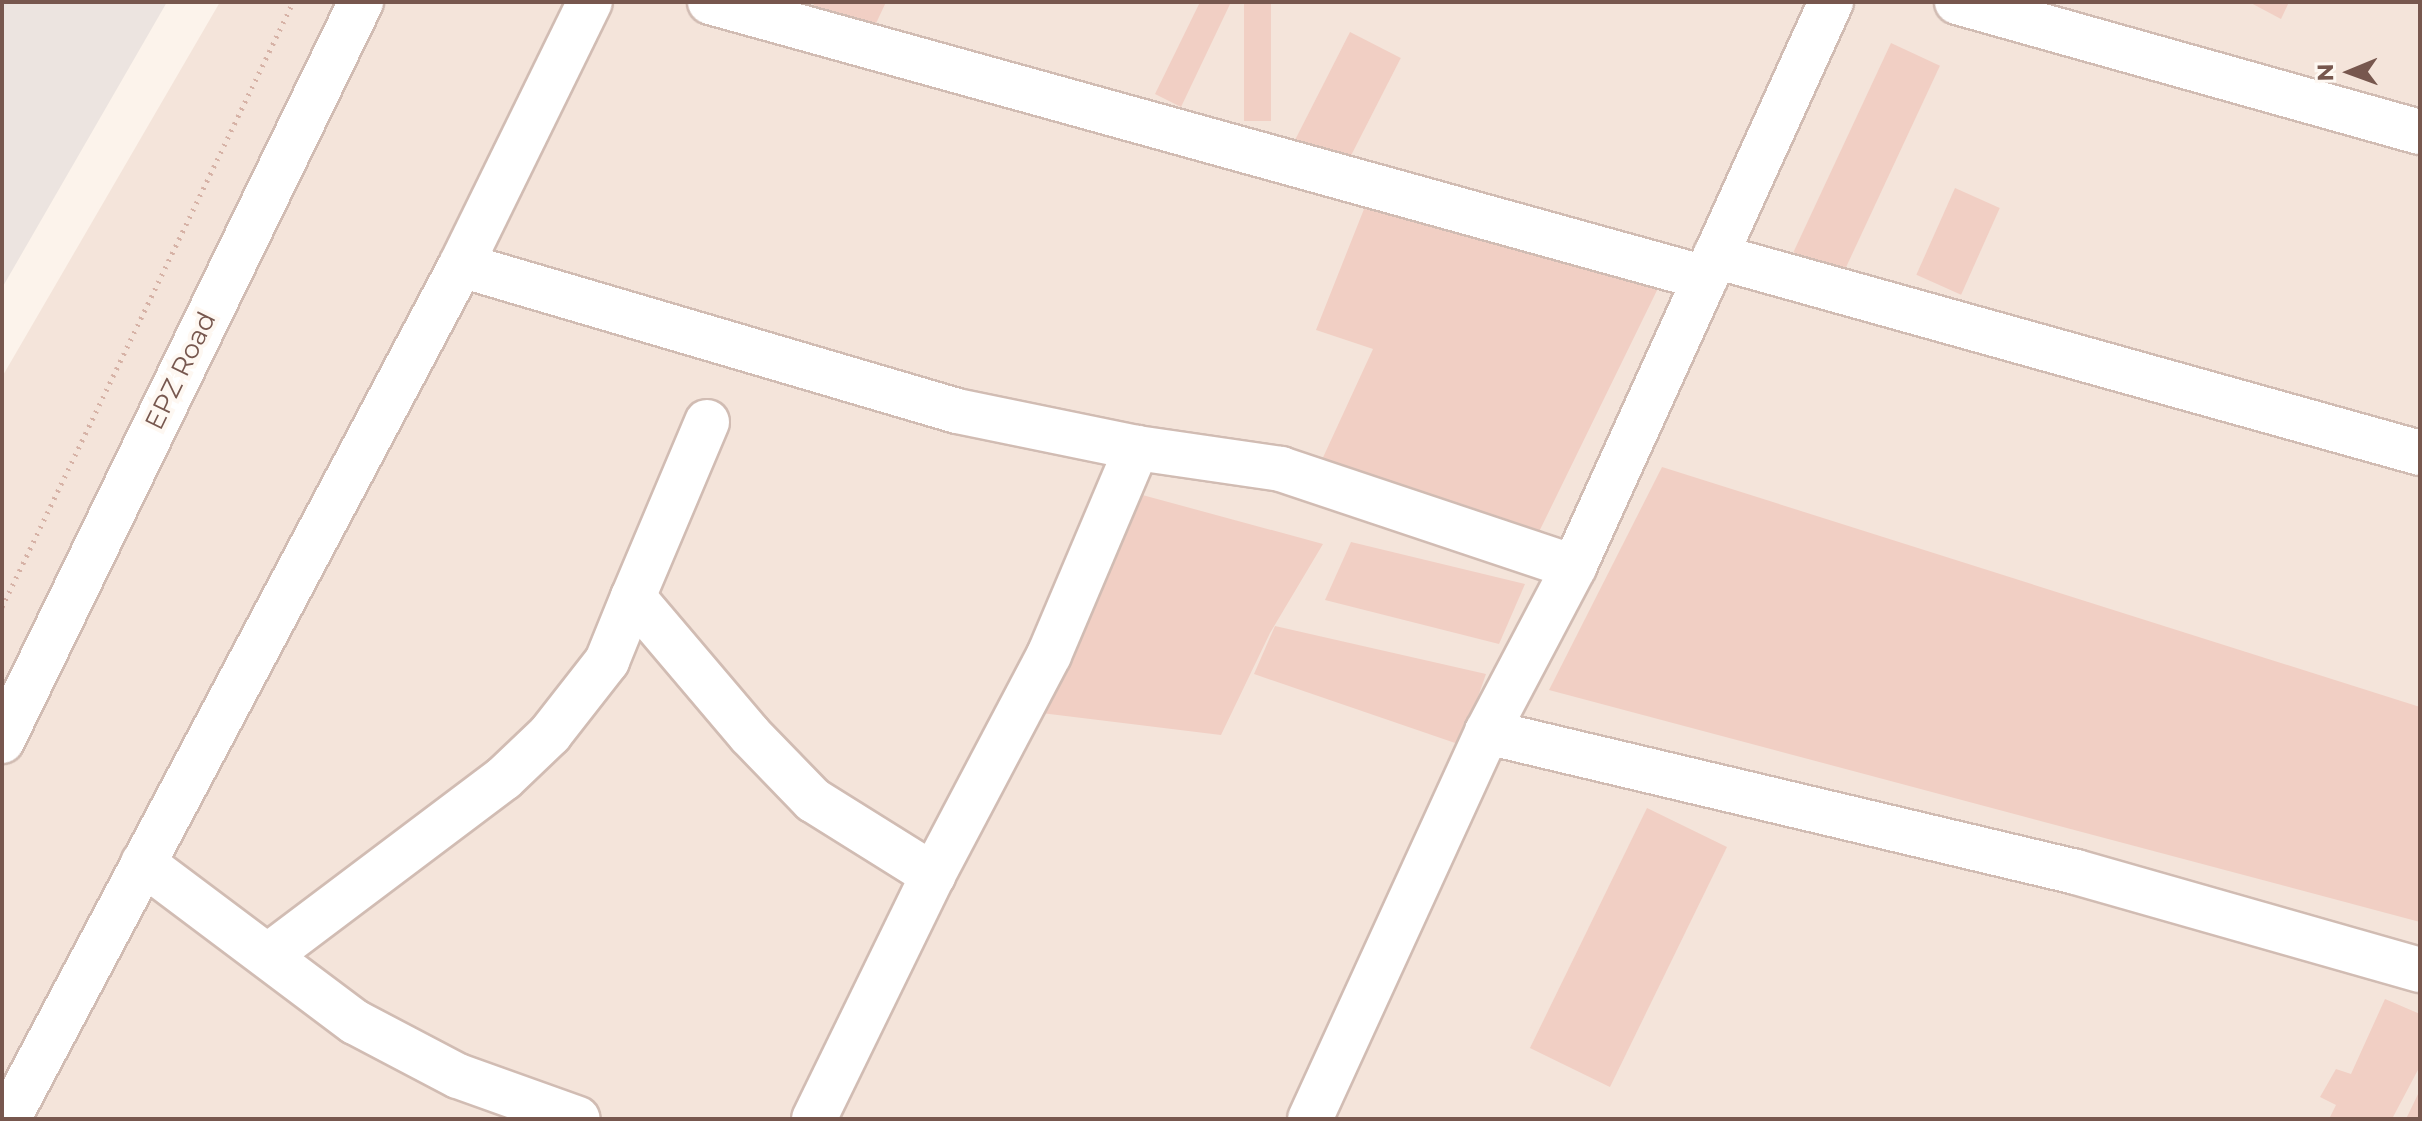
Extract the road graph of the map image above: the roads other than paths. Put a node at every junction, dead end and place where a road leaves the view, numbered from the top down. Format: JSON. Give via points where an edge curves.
{"nodes":[{"id":1,"x":361,"y":2,"type":"edge"},
{"id":2,"x":590,"y":2,"type":"edge"},
{"id":3,"x":710,"y":2,"type":"edge"},
{"id":4,"x":1831,"y":2,"type":"edge"},
{"id":5,"x":1957,"y":2,"type":"edge"},
{"id":6,"x":2070,"y":17,"type":"edge"},
{"id":7,"x":2420,"y":132,"type":"edge"},
{"id":8,"x":461,"y":265,"type":"junction"},
{"id":9,"x":1710,"y":267,"type":"junction"},
{"id":10,"x":707,"y":422,"type":"dead end"},
{"id":11,"x":1137,"y":448,"type":"junction"},
{"id":12,"x":2420,"y":453,"type":"edge"},
{"id":13,"x":1574,"y":567,"type":"junction"},
{"id":14,"x":633,"y":597,"type":"junction"},
{"id":15,"x":1487,"y":732,"type":"junction"},
{"id":16,"x":2,"y":741,"type":"edge"},
{"id":17,"x":143,"y":863,"type":"junction"},
{"id":18,"x":933,"y":875,"type":"junction"},
{"id":19,"x":269,"y":955,"type":"junction"},
{"id":20,"x":2420,"y":970,"type":"edge"},
{"id":21,"x":8,"y":1119,"type":"edge"},
{"id":22,"x":578,"y":1119,"type":"edge"},
{"id":23,"x":814,"y":1119,"type":"edge"},
{"id":24,"x":1310,"y":1119,"type":"edge"}],
"edges":[{"from":1,"to":16,"type":"street","name":"EPZ Road"},
{"from":2,"to":8,"type":"street"},
{"from":3,"to":9,"type":"street"},
{"from":4,"to":9,"type":"street"},
{"from":5,"to":6,"type":"street"},
{"from":6,"to":7,"type":"street"},
{"from":8,"to":11,"type":"street","via":[[957,411]]},
{"from":8,"to":17,"type":"street"},
{"from":9,"to":12,"type":"street"},
{"from":9,"to":13,"type":"street"},
{"from":10,"to":14,"type":"street"},
{"from":11,"to":13,"type":"street","via":[[1281,469]]},
{"from":11,"to":18,"type":"street","via":[[1049,655]]},
{"from":13,"to":15,"type":"street"},
{"from":14,"to":18,"type":"street","via":[[750,735],[813,800]]},
{"from":14,"to":19,"type":"street","via":[[607,661],[550,734],[504,778]]},
{"from":15,"to":20,"type":"street","via":[[2076,872]]},
{"from":15,"to":24,"type":"street"},
{"from":17,"to":19,"type":"street"},
{"from":17,"to":21,"type":"street"},
{"from":18,"to":23,"type":"street"},
{"from":19,"to":22,"type":"street","via":[[355,1022],[458,1076]]}]}
